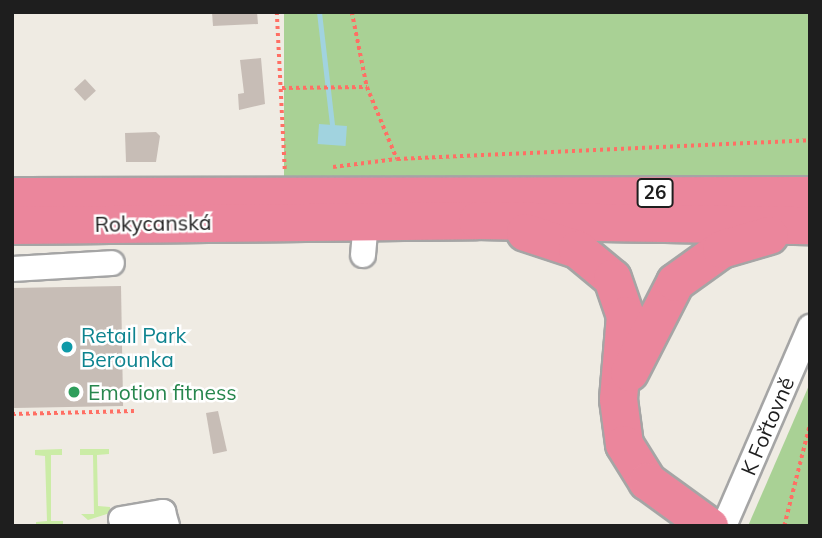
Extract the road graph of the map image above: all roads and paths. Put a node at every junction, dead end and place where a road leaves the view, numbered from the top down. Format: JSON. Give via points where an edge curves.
{"nodes":[{"id":1,"x":277,"y":12,"type":"edge"},
{"id":2,"x":352,"y":12,"type":"edge"},
{"id":3,"x":367,"y":87,"type":"junction"},
{"id":4,"x":282,"y":88,"type":"junction"},
{"id":5,"x":810,"y":139,"type":"edge"},
{"id":6,"x":397,"y":159,"type":"junction"},
{"id":7,"x":296,"y":186,"type":"junction"},
{"id":8,"x":810,"y":195,"type":"edge"},
{"id":9,"x":12,"y":196,"type":"edge"},
{"id":10,"x":477,"y":220,"type":"junction"},
{"id":11,"x":12,"y":225,"type":"edge"},
{"id":12,"x":799,"y":227,"type":"edge"},
{"id":13,"x":112,"y":263,"type":"dead end"},
{"id":14,"x":12,"y":269,"type":"edge"},
{"id":15,"x":810,"y":327,"type":"edge"},
{"id":16,"x":134,"y":411,"type":"dead end"},
{"id":17,"x":12,"y":414,"type":"edge"},
{"id":18,"x":810,"y":423,"type":"edge"},
{"id":19,"x":620,"y":424,"type":"junction"},
{"id":20,"x":121,"y":519,"type":"dead end"},
{"id":21,"x":167,"y":526,"type":"edge"},
{"id":22,"x":709,"y":526,"type":"edge"},
{"id":23,"x":724,"y":526,"type":"edge"},
{"id":24,"x":784,"y":526,"type":"edge"}],
"edges":[{"from":1,"to":4,"type":"path"},
{"from":2,"to":3,"type":"path"},
{"from":3,"to":4,"type":"path"},
{"from":3,"to":6,"type":"path"},
{"from":4,"to":7,"type":"path"},
{"from":5,"to":6,"type":"path"},
{"from":6,"to":7,"type":"path"},
{"from":7,"to":8,"type":"highway","number":"26"},
{"from":7,"to":9,"type":"highway","name":"Rokycanská","number":"26"},
{"from":7,"to":10,"type":"highway","number":"26","via":[[365,238]]},
{"from":7,"to":11,"type":"highway","name":"Rokycanská","number":"26"},
{"from":10,"to":12,"type":"highway","number":"26"},
{"from":10,"to":19,"type":"highway","via":[[577,249],[612,278],[625,315]]},
{"from":12,"to":19,"type":"highway","via":[[721,249],[675,282],[625,381]]},
{"from":13,"to":14,"type":"street"},
{"from":15,"to":23,"type":"street","name":"K Fořtovně"},
{"from":16,"to":17,"type":"path"},
{"from":18,"to":24,"type":"path"},
{"from":19,"to":22,"type":"highway","via":[[634,466],[663,494]]},
{"from":20,"to":21,"type":"street","via":[[163,512]]}]}
